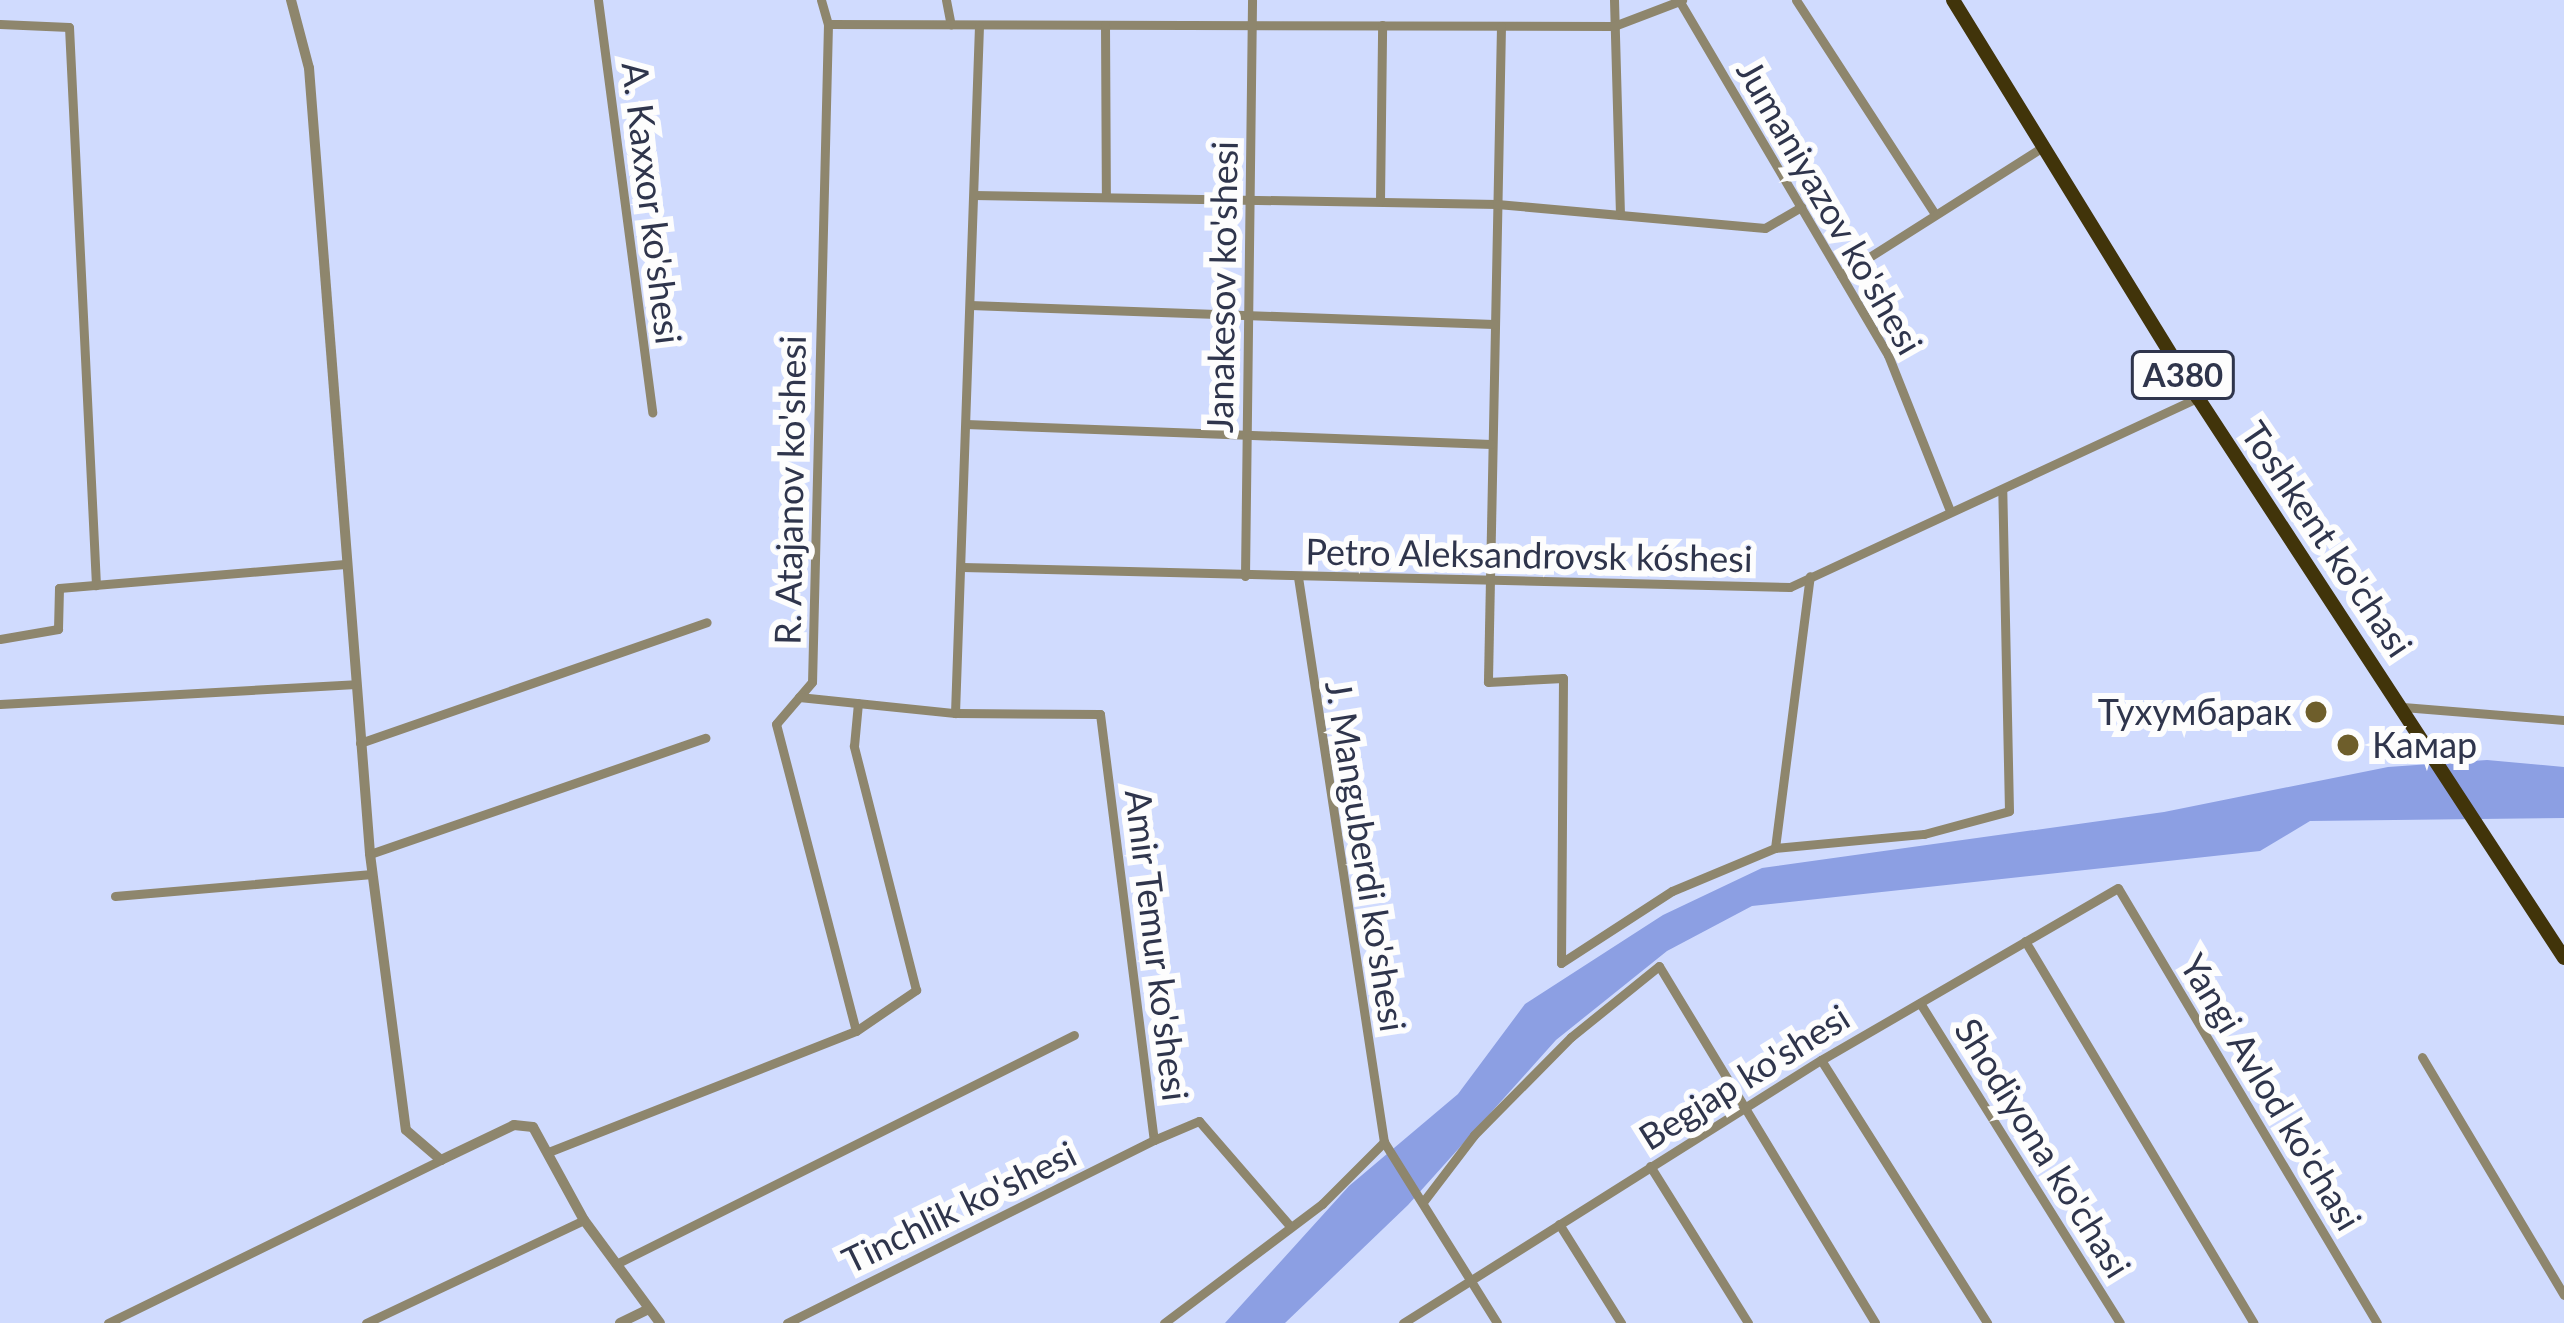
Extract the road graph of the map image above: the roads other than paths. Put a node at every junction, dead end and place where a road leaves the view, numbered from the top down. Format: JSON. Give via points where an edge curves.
{"nodes":[{"id":1,"x":291,"y":0,"type":"edge"},
{"id":2,"x":598,"y":0,"type":"edge"},
{"id":3,"x":821,"y":0,"type":"edge"},
{"id":4,"x":946,"y":0,"type":"edge"},
{"id":5,"x":1252,"y":0,"type":"edge"},
{"id":6,"x":1614,"y":0,"type":"edge"},
{"id":7,"x":1796,"y":0,"type":"edge"},
{"id":8,"x":1953,"y":0,"type":"edge"},
{"id":9,"x":1681,"y":1,"type":"edge"},
{"id":10,"x":0,"y":24,"type":"edge"},
{"id":11,"x":828,"y":24,"type":"junction"},
{"id":12,"x":951,"y":25,"type":"junction"},
{"id":13,"x":979,"y":25,"type":"junction"},
{"id":14,"x":1105,"y":25,"type":"junction"},
{"id":15,"x":1252,"y":25,"type":"junction"},
{"id":16,"x":1382,"y":26,"type":"junction"},
{"id":17,"x":1501,"y":26,"type":"junction"},
{"id":18,"x":1615,"y":26,"type":"junction"},
{"id":19,"x":2043,"y":147,"type":"junction"},
{"id":20,"x":974,"y":195,"type":"junction"},
{"id":21,"x":1106,"y":197,"type":"junction"},
{"id":22,"x":1250,"y":198,"type":"junction"},
{"id":23,"x":1380,"y":201,"type":"junction"},
{"id":24,"x":1497,"y":204,"type":"junction"},
{"id":25,"x":1801,"y":207,"type":"junction"},
{"id":26,"x":1935,"y":214,"type":"junction"},
{"id":27,"x":1620,"y":215,"type":"junction"},
{"id":28,"x":1841,"y":275,"type":"junction"},
{"id":29,"x":970,"y":305,"type":"junction"},
{"id":30,"x":1248,"y":314,"type":"junction"},
{"id":31,"x":1494,"y":324,"type":"junction"},
{"id":32,"x":2198,"y":398,"type":"junction"},
{"id":33,"x":652,"y":412,"type":"dead end"},
{"id":34,"x":966,"y":424,"type":"junction"},
{"id":35,"x":1246,"y":434,"type":"junction"},
{"id":36,"x":1492,"y":444,"type":"junction"},
{"id":37,"x":2002,"y":490,"type":"junction"},
{"id":38,"x":1950,"y":511,"type":"junction"},
{"id":39,"x":344,"y":565,"type":"junction"},
{"id":40,"x":962,"y":567,"type":"junction"},
{"id":41,"x":1245,"y":576,"type":"junction"},
{"id":42,"x":1810,"y":576,"type":"junction"},
{"id":43,"x":1298,"y":577,"type":"junction"},
{"id":44,"x":1488,"y":581,"type":"junction"},
{"id":45,"x":96,"y":585,"type":"junction"},
{"id":46,"x":707,"y":622,"type":"dead end"},
{"id":47,"x":0,"y":639,"type":"edge"},
{"id":48,"x":355,"y":684,"type":"junction"},
{"id":49,"x":799,"y":697,"type":"junction"},
{"id":50,"x":858,"y":703,"type":"junction"},
{"id":51,"x":0,"y":704,"type":"edge"},
{"id":52,"x":2403,"y":707,"type":"junction"},
{"id":53,"x":955,"y":713,"type":"junction"},
{"id":54,"x":2564,"y":720,"type":"edge"},
{"id":55,"x":705,"y":738,"type":"dead end"},
{"id":56,"x":360,"y":743,"type":"junction"},
{"id":57,"x":1775,"y":848,"type":"junction"},
{"id":58,"x":370,"y":854,"type":"junction"},
{"id":59,"x":372,"y":874,"type":"junction"},
{"id":60,"x":2118,"y":888,"type":"joint"},
{"id":61,"x":115,"y":896,"type":"dead end"},
{"id":62,"x":2026,"y":941,"type":"junction"},
{"id":63,"x":2564,"y":958,"type":"edge"},
{"id":64,"x":1920,"y":1003,"type":"junction"},
{"id":65,"x":856,"y":1031,"type":"junction"},
{"id":66,"x":1074,"y":1034,"type":"dead end"},
{"id":67,"x":2422,"y":1057,"type":"dead end"},
{"id":68,"x":1821,"y":1060,"type":"junction"},
{"id":69,"x":1747,"y":1106,"type":"junction"},
{"id":70,"x":1154,"y":1140,"type":"junction"},
{"id":71,"x":1386,"y":1146,"type":"junction"},
{"id":72,"x":551,"y":1151,"type":"junction"},
{"id":73,"x":441,"y":1160,"type":"junction"},
{"id":74,"x":1650,"y":1166,"type":"junction"},
{"id":75,"x":1420,"y":1198,"type":"junction"},
{"id":76,"x":584,"y":1220,"type":"junction"},
{"id":77,"x":1559,"y":1224,"type":"junction"},
{"id":78,"x":1289,"y":1225,"type":"junction"},
{"id":79,"x":616,"y":1264,"type":"junction"},
{"id":80,"x":1471,"y":1280,"type":"junction"},
{"id":81,"x":2564,"y":1295,"type":"edge"},
{"id":82,"x":649,"y":1309,"type":"junction"},
{"id":83,"x":108,"y":1323,"type":"edge"},
{"id":84,"x":366,"y":1323,"type":"edge"},
{"id":85,"x":620,"y":1323,"type":"edge"},
{"id":86,"x":660,"y":1323,"type":"edge"},
{"id":87,"x":787,"y":1323,"type":"edge"},
{"id":88,"x":1164,"y":1323,"type":"edge"},
{"id":89,"x":1403,"y":1323,"type":"edge"},
{"id":90,"x":1497,"y":1323,"type":"edge"},
{"id":91,"x":1621,"y":1323,"type":"edge"},
{"id":92,"x":1748,"y":1323,"type":"edge"},
{"id":93,"x":1875,"y":1323,"type":"edge"},
{"id":94,"x":1987,"y":1323,"type":"edge"},
{"id":95,"x":2120,"y":1323,"type":"edge"},
{"id":96,"x":2254,"y":1323,"type":"edge"},
{"id":97,"x":2377,"y":1323,"type":"edge"}],
"edges":[{"from":1,"to":39,"type":"street","via":[[309,68]]},
{"from":2,"to":33,"type":"street","name":"A. Kaxxor ko'shesi"},
{"from":3,"to":11,"type":"street","name":"R. Atajanov ko'shesi"},
{"from":4,"to":12,"type":"street"},
{"from":5,"to":15,"type":"street","name":"Janakesov ko'shesi"},
{"from":6,"to":18,"type":"street"},
{"from":7,"to":26,"type":"street"},
{"from":8,"to":19,"type":"highway","name":"Toshkent ko'chasi","number":"A380"},
{"from":9,"to":18,"type":"street"},
{"from":9,"to":25,"type":"street","name":"Jumaniyazov ko'shesi"},
{"from":10,"to":45,"type":"street","via":[[69,27]]},
{"from":11,"to":12,"type":"street"},
{"from":11,"to":49,"type":"street","name":"R. Atajanov ko'shesi","via":[[812,682]]},
{"from":12,"to":13,"type":"street"},
{"from":13,"to":14,"type":"street"},
{"from":13,"to":20,"type":"street"},
{"from":14,"to":15,"type":"street"},
{"from":14,"to":21,"type":"street"},
{"from":15,"to":16,"type":"street"},
{"from":15,"to":22,"type":"street","name":"Janakesov ko'shesi"},
{"from":16,"to":17,"type":"street"},
{"from":16,"to":23,"type":"street"},
{"from":17,"to":18,"type":"street"},
{"from":17,"to":24,"type":"street"},
{"from":18,"to":27,"type":"street"},
{"from":19,"to":26,"type":"street"},
{"from":19,"to":32,"type":"highway","name":"Toshkent ko'chasi","number":"A380"},
{"from":20,"to":21,"type":"street"},
{"from":20,"to":29,"type":"street"},
{"from":21,"to":22,"type":"street"},
{"from":22,"to":23,"type":"street"},
{"from":22,"to":30,"type":"street","name":"Janakesov ko'shesi"},
{"from":23,"to":24,"type":"street"},
{"from":24,"to":27,"type":"street"},
{"from":24,"to":31,"type":"street"},
{"from":25,"to":27,"type":"street","via":[[1765,228]]},
{"from":25,"to":28,"type":"street","name":"Jumaniyazov ko'shesi"},
{"from":26,"to":28,"type":"street"},
{"from":28,"to":38,"type":"street","name":"Jumaniyazov ko'shesi","via":[[1888,355]]},
{"from":29,"to":30,"type":"street"},
{"from":29,"to":34,"type":"street"},
{"from":30,"to":31,"type":"street"},
{"from":30,"to":35,"type":"street","name":"Janakesov ko'shesi"},
{"from":31,"to":36,"type":"street"},
{"from":32,"to":37,"type":"street","name":"Petro Aleksandrovsk kóshesi"},
{"from":32,"to":52,"type":"highway","name":"Toshkent ko'chasi","number":"A380"},
{"from":34,"to":35,"type":"street"},
{"from":34,"to":40,"type":"street"},
{"from":35,"to":36,"type":"street"},
{"from":35,"to":41,"type":"street","name":"Janakesov ko'shesi"},
{"from":36,"to":44,"type":"street"},
{"from":37,"to":38,"type":"street","name":"Petro Aleksandrovsk kóshesi"},
{"from":37,"to":57,"type":"street","via":[[2009,811],[1924,834]]},
{"from":38,"to":42,"type":"street","name":"Petro Aleksandrovsk kóshesi"},
{"from":39,"to":45,"type":"street"},
{"from":39,"to":48,"type":"street"},
{"from":40,"to":41,"type":"street","name":"Petro Aleksandrovsk kóshesi"},
{"from":40,"to":53,"type":"street"},
{"from":41,"to":43,"type":"street","name":"Petro Aleksandrovsk kóshesi"},
{"from":42,"to":44,"type":"street","name":"Petro Aleksandrovsk kóshesi","via":[[1790,587]]},
{"from":42,"to":57,"type":"street"},
{"from":43,"to":44,"type":"street","name":"Petro Aleksandrovsk kóshesi"},
{"from":43,"to":71,"type":"street","name":"J. Manguberdi ko'shesi"},
{"from":44,"to":57,"type":"street","via":[[1488,682],[1563,678],[1561,963],[1672,891]]},
{"from":45,"to":47,"type":"street","via":[[59,588],[58,629]]},
{"from":46,"to":56,"type":"street"},
{"from":48,"to":51,"type":"street"},
{"from":48,"to":56,"type":"street"},
{"from":49,"to":50,"type":"street"},
{"from":49,"to":65,"type":"street","name":"R. Atajanov ko'shesi","via":[[776,724]]},
{"from":50,"to":53,"type":"street"},
{"from":50,"to":65,"type":"street","via":[[854,746],[916,990]]},
{"from":52,"to":54,"type":"street"},
{"from":52,"to":63,"type":"highway","name":"Toshkent ko'chasi","number":"A380"},
{"from":53,"to":70,"type":"street","name":"Amir Temur ko'shesi","via":[[1100,714]]},
{"from":55,"to":58,"type":"street"},
{"from":56,"to":58,"type":"street"},
{"from":58,"to":59,"type":"street"},
{"from":59,"to":61,"type":"street"},
{"from":59,"to":73,"type":"street","via":[[406,1130]]},
{"from":60,"to":62,"type":"street","name":"Begjap ko'shesi"},
{"from":60,"to":97,"type":"street","name":"Yangi Avlod ko'chasi"},
{"from":62,"to":64,"type":"street","name":"Begjap ko'shesi"},
{"from":62,"to":96,"type":"street"},
{"from":64,"to":68,"type":"street","name":"Begjap ko'shesi"},
{"from":64,"to":95,"type":"street","name":"Shodiyona ko'chasi"},
{"from":65,"to":72,"type":"street"},
{"from":66,"to":79,"type":"street"},
{"from":67,"to":81,"type":"street"},
{"from":68,"to":69,"type":"street","name":"Begjap ko'shesi"},
{"from":68,"to":94,"type":"street"},
{"from":69,"to":74,"type":"street","name":"Begjap ko'shesi"},
{"from":69,"to":75,"type":"street","via":[[1659,966],[1571,1037]]},
{"from":69,"to":93,"type":"street"},
{"from":70,"to":78,"type":"street","name":"Amir Temur ko'shesi","via":[[1199,1121]]},
{"from":70,"to":87,"type":"street","name":"Tinchlik ko'shesi"},
{"from":71,"to":75,"type":"street"},
{"from":71,"to":78,"type":"street"},
{"from":72,"to":73,"type":"street","via":[[533,1127],[514,1125]]},
{"from":72,"to":76,"type":"street"},
{"from":73,"to":83,"type":"street"},
{"from":74,"to":77,"type":"street","name":"Begjap ko'shesi"},
{"from":74,"to":92,"type":"street"},
{"from":75,"to":80,"type":"street"},
{"from":76,"to":79,"type":"street"},
{"from":76,"to":84,"type":"street"},
{"from":77,"to":80,"type":"street","name":"Begjap ko'shesi"},
{"from":77,"to":91,"type":"street"},
{"from":78,"to":88,"type":"street"},
{"from":79,"to":82,"type":"street"},
{"from":80,"to":89,"type":"street","name":"Begjap ko'shesi"},
{"from":80,"to":90,"type":"street"},
{"from":82,"to":85,"type":"street"},
{"from":82,"to":86,"type":"street"}]}
